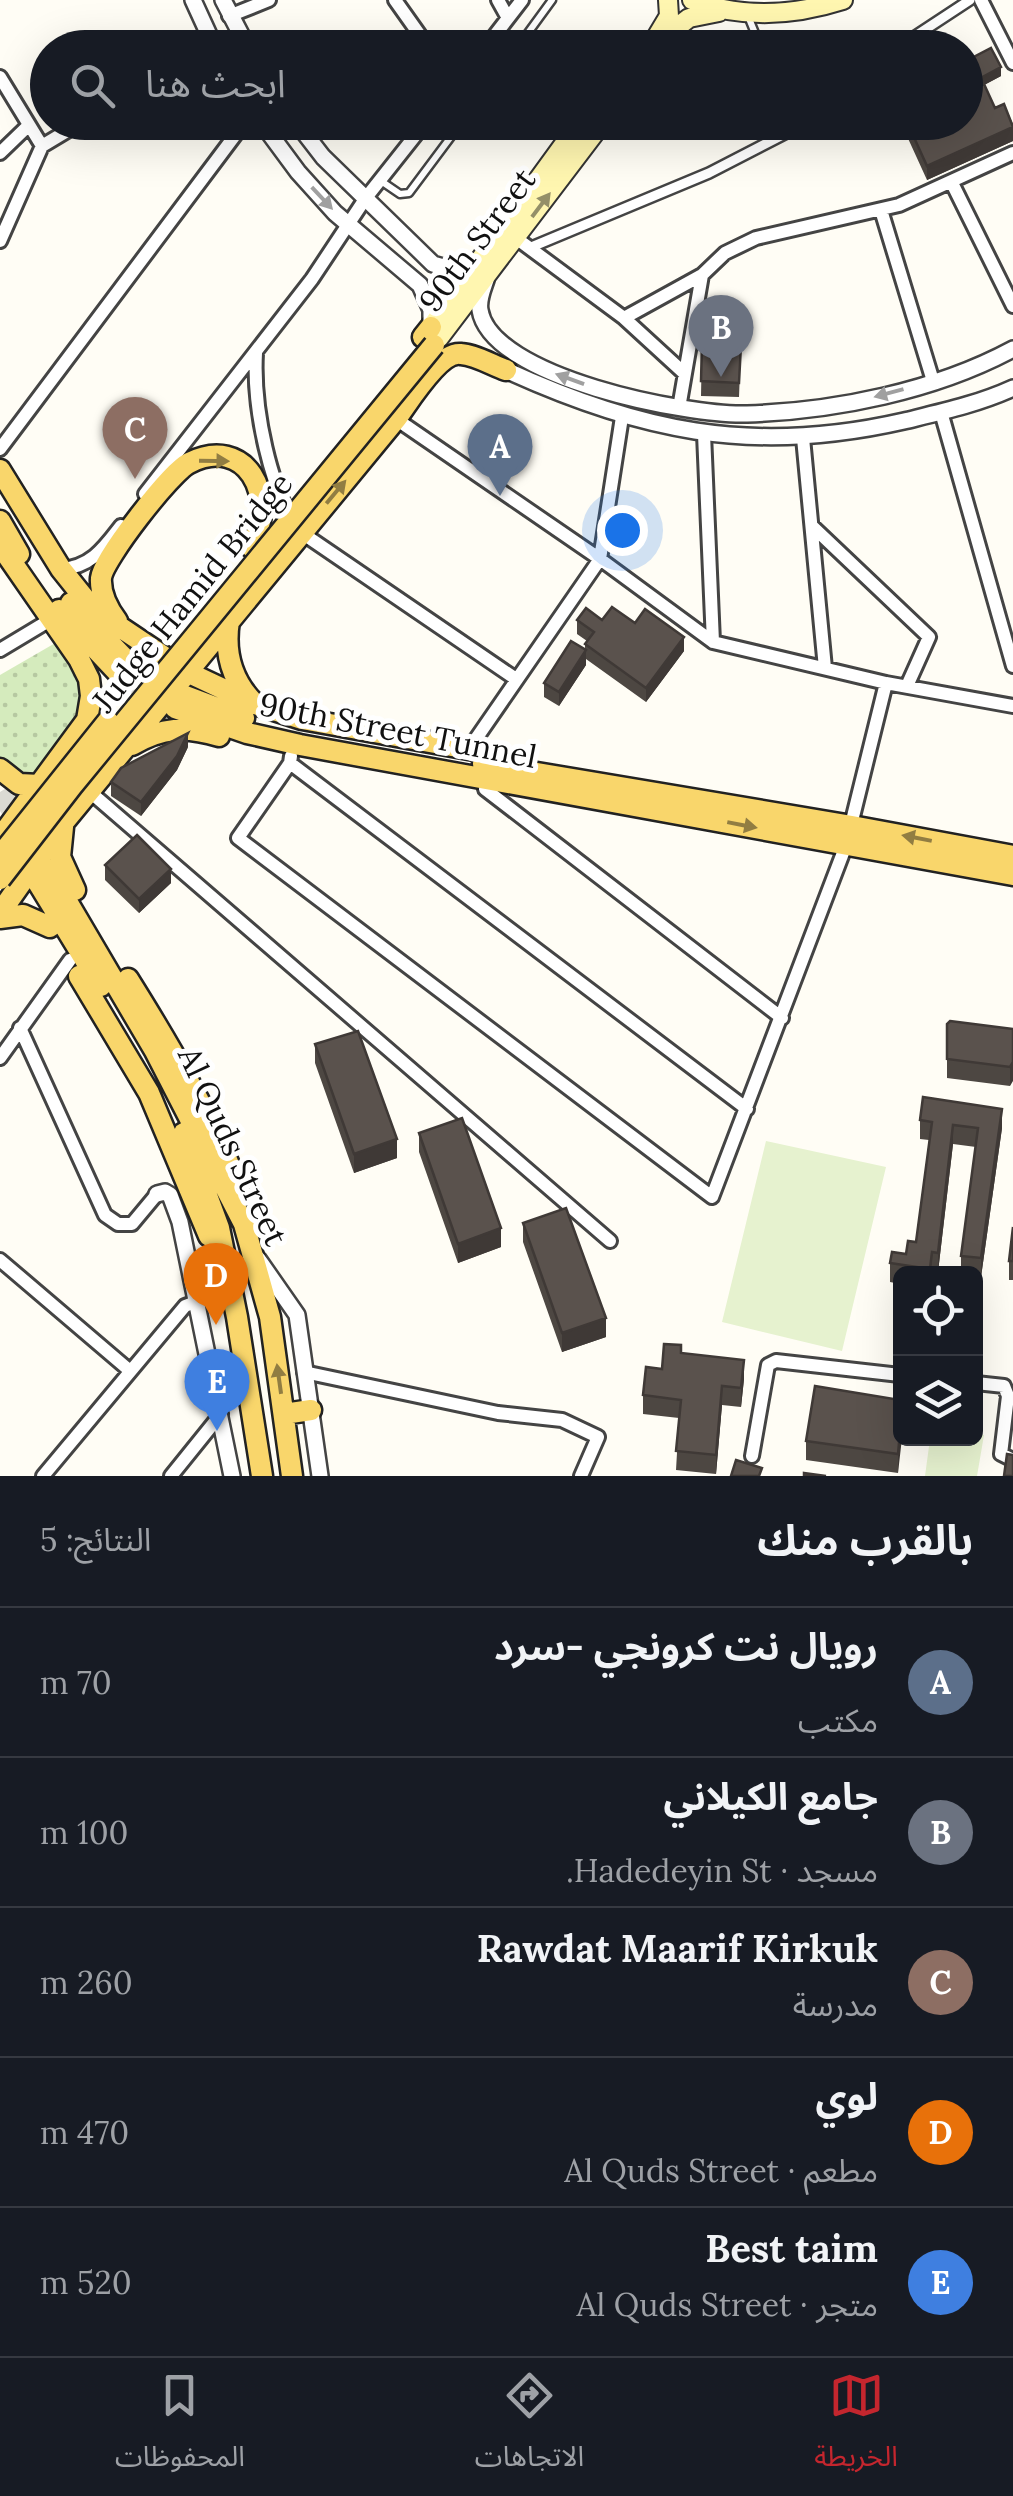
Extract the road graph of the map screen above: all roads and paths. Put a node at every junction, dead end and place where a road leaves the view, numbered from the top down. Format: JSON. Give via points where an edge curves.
{"nodes":[{"id":1,"x":193,"y":0,"type":"edge"},
{"id":2,"x":269,"y":0,"type":"edge"},
{"id":3,"x":396,"y":0,"type":"edge"},
{"id":4,"x":498,"y":0,"type":"edge"},
{"id":5,"x":522,"y":0,"type":"edge"},
{"id":6,"x":552,"y":0,"type":"edge"},
{"id":7,"x":668,"y":0,"type":"edge"},
{"id":8,"x":692,"y":0,"type":"edge"},
{"id":9,"x":844,"y":0,"type":"edge"},
{"id":10,"x":970,"y":0,"type":"edge"},
{"id":11,"x":980,"y":0,"type":"edge"},
{"id":12,"x":226,"y":8,"type":"edge"},
{"id":13,"x":743,"y":12,"type":"junction"},
{"id":14,"x":508,"y":18,"type":"junction"},
{"id":15,"x":205,"y":30,"type":"edge"},
{"id":16,"x":238,"y":30,"type":"edge"},
{"id":17,"x":417,"y":30,"type":"edge"},
{"id":18,"x":499,"y":30,"type":"edge"},
{"id":19,"x":530,"y":30,"type":"edge"},
{"id":20,"x":660,"y":30,"type":"edge"},
{"id":21,"x":673,"y":30,"type":"edge"},
{"id":22,"x":752,"y":30,"type":"edge"},
{"id":23,"x":925,"y":30,"type":"edge"},
{"id":24,"x":1013,"y":63,"type":"edge"},
{"id":25,"x":0,"y":77,"type":"edge"},
{"id":26,"x":28,"y":126,"type":"junction"},
{"id":27,"x":30,"y":129,"type":"edge"},
{"id":28,"x":38,"y":140,"type":"edge"},
{"id":29,"x":52,"y":140,"type":"edge"},
{"id":30,"x":232,"y":140,"type":"edge"},
{"id":31,"x":274,"y":140,"type":"edge"},
{"id":32,"x":310,"y":140,"type":"edge"},
{"id":33,"x":412,"y":140,"type":"edge"},
{"id":34,"x":449,"y":140,"type":"edge"},
{"id":35,"x":568,"y":140,"type":"edge"},
{"id":36,"x":591,"y":140,"type":"edge"},
{"id":37,"x":766,"y":140,"type":"edge"},
{"id":38,"x":42,"y":146,"type":"junction"},
{"id":39,"x":0,"y":153,"type":"edge"},
{"id":40,"x":1013,"y":153,"type":"edge"},
{"id":41,"x":380,"y":180,"type":"junction"},
{"id":42,"x":952,"y":183,"type":"junction"},
{"id":43,"x":366,"y":199,"type":"junction"},
{"id":44,"x":881,"y":210,"type":"junction"},
{"id":45,"x":349,"y":224,"type":"junction"},
{"id":46,"x":0,"y":241,"type":"edge"},
{"id":47,"x":522,"y":243,"type":"junction"},
{"id":48,"x":480,"y":272,"type":"junction"},
{"id":49,"x":702,"y":275,"type":"junction"},
{"id":50,"x":1013,"y":306,"type":"edge"},
{"id":51,"x":624,"y":318,"type":"junction"},
{"id":52,"x":432,"y":337,"type":"junction"},
{"id":53,"x":1013,"y":349,"type":"edge"},
{"id":54,"x":256,"y":351,"type":"junction"},
{"id":55,"x":980,"y":367,"type":"junction"},
{"id":56,"x":506,"y":370,"type":"junction"},
{"id":57,"x":684,"y":373,"type":"junction"},
{"id":58,"x":933,"y":381,"type":"junction"},
{"id":59,"x":1013,"y":388,"type":"edge"},
{"id":60,"x":993,"y":397,"type":"junction"},
{"id":61,"x":680,"y":408,"type":"junction"},
{"id":62,"x":941,"y":412,"type":"junction"},
{"id":63,"x":745,"y":414,"type":"junction"},
{"id":64,"x":622,"y":417,"type":"junction"},
{"id":65,"x":396,"y":419,"type":"junction"},
{"id":66,"x":704,"y":434,"type":"junction"},
{"id":67,"x":744,"y":438,"type":"junction"},
{"id":68,"x":803,"y":438,"type":"junction"},
{"id":69,"x":0,"y":449,"type":"edge"},
{"id":70,"x":0,"y":470,"type":"edge"},
{"id":71,"x":0,"y":492,"type":"edge"},
{"id":72,"x":0,"y":521,"type":"edge"},
{"id":73,"x":812,"y":526,"type":"junction"},
{"id":74,"x":302,"y":533,"type":"junction"},
{"id":75,"x":0,"y":546,"type":"edge"},
{"id":76,"x":251,"y":547,"type":"junction"},
{"id":77,"x":600,"y":559,"type":"junction"},
{"id":78,"x":61,"y":569,"type":"junction"},
{"id":79,"x":50,"y":620,"type":"junction"},
{"id":80,"x":230,"y":621,"type":"junction"},
{"id":81,"x":128,"y":633,"type":"junction"},
{"id":82,"x":713,"y":642,"type":"junction"},
{"id":83,"x":0,"y":650,"type":"edge"},
{"id":84,"x":1013,"y":666,"type":"edge"},
{"id":85,"x":825,"y":668,"type":"junction"},
{"id":86,"x":187,"y":672,"type":"junction"},
{"id":87,"x":516,"y":678,"type":"junction"},
{"id":88,"x":886,"y":683,"type":"junction"},
{"id":89,"x":907,"y":686,"type":"junction"},
{"id":90,"x":179,"y":702,"type":"tunnel mouth"},
{"id":91,"x":255,"y":704,"type":"junction"},
{"id":92,"x":1013,"y":706,"type":"edge"},
{"id":93,"x":469,"y":749,"type":"junction"},
{"id":94,"x":122,"y":750,"type":"junction"},
{"id":95,"x":291,"y":760,"type":"junction"},
{"id":96,"x":0,"y":768,"type":"edge"},
{"id":97,"x":40,"y":785,"type":"junction"},
{"id":98,"x":486,"y":789,"type":"junction"},
{"id":99,"x":89,"y":791,"type":"junction"},
{"id":100,"x":610,"y":792,"type":"junction"},
{"id":101,"x":64,"y":822,"type":"junction"},
{"id":102,"x":849,"y":835,"type":"junction"},
{"id":103,"x":0,"y":838,"type":"edge"},
{"id":104,"x":0,"y":856,"type":"edge"},
{"id":105,"x":1013,"y":856,"type":"edge"},
{"id":106,"x":0,"y":864,"type":"edge"},
{"id":107,"x":1013,"y":875,"type":"edge"},
{"id":108,"x":35,"y":878,"type":"junction"},
{"id":109,"x":0,"y":880,"type":"edge"},
{"id":110,"x":0,"y":916,"type":"edge"},
{"id":111,"x":50,"y":927,"type":"junction"},
{"id":112,"x":70,"y":960,"type":"junction"},
{"id":113,"x":782,"y":1018,"type":"junction"},
{"id":114,"x":20,"y":1028,"type":"junction"},
{"id":115,"x":0,"y":1058,"type":"edge"},
{"id":116,"x":178,"y":1105,"type":"junction"},
{"id":117,"x":747,"y":1109,"type":"junction"},
{"id":118,"x":158,"y":1194,"type":"joint"},
{"id":119,"x":244,"y":1224,"type":"junction"},
{"id":120,"x":610,"y":1241,"type":"dead end"},
{"id":121,"x":256,"y":1256,"type":"junction"},
{"id":122,"x":0,"y":1260,"type":"edge"},
{"id":123,"x":230,"y":1289,"type":"junction"},
{"id":124,"x":198,"y":1301,"type":"junction"},
{"id":125,"x":129,"y":1370,"type":"junction"},
{"id":126,"x":304,"y":1372,"type":"junction"},
{"id":127,"x":893,"y":1373,"type":"edge"},
{"id":128,"x":983,"y":1384,"type":"edge"},
{"id":129,"x":311,"y":1410,"type":"junction"},
{"id":130,"x":221,"y":1414,"type":"junction"},
{"id":131,"x":284,"y":1414,"type":"junction"},
{"id":132,"x":752,"y":1456,"type":"dead end"},
{"id":133,"x":1013,"y":1460,"type":"edge"},
{"id":134,"x":43,"y":1476,"type":"edge"},
{"id":135,"x":171,"y":1476,"type":"edge"},
{"id":136,"x":232,"y":1476,"type":"edge"},
{"id":137,"x":262,"y":1476,"type":"edge"},
{"id":138,"x":292,"y":1476,"type":"edge"},
{"id":139,"x":320,"y":1476,"type":"edge"},
{"id":140,"x":581,"y":1476,"type":"edge"}],
"edges":[{"from":1,"to":15,"type":"street"},
{"from":2,"to":12,"type":"street"},
{"from":3,"to":17,"type":"street"},
{"from":4,"to":14,"type":"street"},
{"from":5,"to":14,"type":"street"},
{"from":6,"to":19,"type":"lane"},
{"from":7,"to":20,"type":"main road"},
{"from":8,"to":13,"type":"main road"},
{"from":9,"to":13,"type":"main road","via":[[796,12]]},
{"from":10,"to":23,"type":"street"},
{"from":11,"to":24,"type":"street"},
{"from":12,"to":16,"type":"street"},
{"from":13,"to":21,"type":"main road","via":[[689,18]]},
{"from":13,"to":22,"type":"lane"},
{"from":14,"to":18,"type":"street"},
{"from":25,"to":26,"type":"street"},
{"from":26,"to":27,"type":"street"},
{"from":26,"to":39,"type":"street"},
{"from":28,"to":38,"type":"street"},
{"from":29,"to":38,"type":"street"},
{"from":30,"to":69,"type":"street"},
{"from":31,"to":45,"type":"street","one_way":true},
{"from":32,"to":43,"type":"street"},
{"from":33,"to":41,"type":"street"},
{"from":34,"to":41,"type":"lane","via":[[410,193]]},
{"from":35,"to":48,"type":"main road","name":"90th Street"},
{"from":47,"to":36,"type":"main road","name":"90th Street","one_way":true},
{"from":37,"to":47,"type":"street","via":[[655,197]]},
{"from":38,"to":46,"type":"street"},
{"from":40,"to":42,"type":"street"},
{"from":41,"to":43,"type":"street"},
{"from":42,"to":44,"type":"street"},
{"from":42,"to":50,"type":"street"},
{"from":43,"to":45,"type":"street"},
{"from":43,"to":48,"type":"street","via":[[433,264]]},
{"from":44,"to":49,"type":"street","via":[[745,242]]},
{"from":44,"to":58,"type":"street"},
{"from":45,"to":52,"type":"street","via":[[420,285]]},
{"from":45,"to":54,"type":"street"},
{"from":47,"to":48,"type":"main road","name":"90th Street"},
{"from":47,"to":51,"type":"street"},
{"from":48,"to":52,"type":"main road","name":"90th Street"},
{"from":61,"to":48,"type":"street","one_way":true,"via":[[592,387],[511,350],[484,321]]},
{"from":49,"to":51,"type":"street"},
{"from":49,"to":57,"type":"street"},
{"from":51,"to":57,"type":"street"},
{"from":52,"to":56,"type":"street"},
{"from":52,"to":76,"type":"main road","name":"Judge Hamid Bridge"},
{"from":52,"to":109,"type":"main road","name":"Judge Hamid Bridge","bridge":true},
{"from":53,"to":55,"type":"street"},
{"from":54,"to":74,"type":"street","via":[[264,442],[286,508]]},
{"from":54,"to":78,"type":"street","via":[[98,555]]},
{"from":55,"to":58,"type":"street"},
{"from":55,"to":60,"type":"street"},
{"from":56,"to":64,"type":"street"},
{"from":56,"to":65,"type":"main road","via":[[453,354],[441,360]]},
{"from":57,"to":61,"type":"street"},
{"from":58,"to":63,"type":"street","one_way":true,"via":[[868,398]]},
{"from":59,"to":60,"type":"street"},
{"from":60,"to":62,"type":"street"},
{"from":61,"to":63,"type":"street"},
{"from":62,"to":68,"type":"street"},
{"from":62,"to":84,"type":"street"},
{"from":63,"to":67,"type":"street"},
{"from":64,"to":66,"type":"street"},
{"from":64,"to":77,"type":"street"},
{"from":74,"to":65,"type":"main road","one_way":true},
{"from":65,"to":77,"type":"street"},
{"from":66,"to":67,"type":"street"},
{"from":66,"to":82,"type":"street"},
{"from":67,"to":68,"type":"street"},
{"from":68,"to":73,"type":"street"},
{"from":70,"to":78,"type":"main road"},
{"from":71,"to":72,"type":"main road","via":[[54,582],[124,669],[72,627]]},
{"from":73,"to":85,"type":"street"},
{"from":73,"to":89,"type":"street","via":[[929,638]]},
{"from":74,"to":80,"type":"main road"},
{"from":74,"to":87,"type":"street"},
{"from":75,"to":79,"type":"main road"},
{"from":81,"to":76,"type":"main road","one_way":true,"via":[[102,588],[104,565],[187,464],[224,458],[242,465],[260,488],[262,521]]},
{"from":76,"to":104,"type":"main road","name":"Judge Hamid Bridge","bridge":true},
{"from":77,"to":82,"type":"street"},
{"from":77,"to":87,"type":"street"},
{"from":78,"to":81,"type":"main road","via":[[93,609]]},
{"from":79,"to":83,"type":"street"},
{"from":79,"to":97,"type":"main road","via":[[79,659],[91,696],[87,720]]},
{"from":80,"to":86,"type":"main road"},
{"from":80,"to":91,"type":"main road","via":[[230,666]]},
{"from":81,"to":86,"type":"main road"},
{"from":82,"to":85,"type":"street"},
{"from":85,"to":88,"type":"street"},
{"from":86,"to":91,"type":"main road"},
{"from":86,"to":94,"type":"main road"},
{"from":87,"to":93,"type":"street"},
{"from":88,"to":89,"type":"street"},
{"from":88,"to":102,"type":"street"},
{"from":89,"to":92,"type":"street"},
{"from":90,"to":100,"type":"main road","name":"90th Street Tunnel","via":[[296,732]]},
{"from":91,"to":93,"type":"main road"},
{"from":93,"to":100,"type":"main road","via":[[552,764]]},
{"from":94,"to":95,"type":"main road","via":[[149,735],[184,728]]},
{"from":94,"to":99,"type":"main road"},
{"from":95,"to":98,"type":"main road"},
{"from":95,"to":117,"type":"street"},
{"from":95,"to":117,"type":"street","via":[[238,838],[712,1197]]},
{"from":96,"to":97,"type":"main road","via":[[19,784]]},
{"from":97,"to":103,"type":"main road"},
{"from":98,"to":100,"type":"main road","via":[[542,798]]},
{"from":98,"to":113,"type":"street"},
{"from":99,"to":101,"type":"main road"},
{"from":99,"to":120,"type":"street"},
{"from":100,"to":102,"type":"main road"},
{"from":101,"to":108,"type":"main road"},
{"from":101,"to":119,"type":"main road","via":[[64,868],[211,1124],[240,1192]]},
{"from":105,"to":102,"type":"main road","one_way":true},
{"from":102,"to":107,"type":"main road"},
{"from":102,"to":113,"type":"street"},
{"from":106,"to":108,"type":"main road"},
{"from":108,"to":110,"type":"main road"},
{"from":108,"to":111,"type":"main road"},
{"from":108,"to":116,"type":"main road","name":"Al Quds Street"},
{"from":110,"to":111,"type":"main road","via":[[23,915]]},
{"from":111,"to":112,"type":"main road"},
{"from":112,"to":114,"type":"street"},
{"from":112,"to":123,"type":"main road","via":[[149,1094]]},
{"from":113,"to":117,"type":"street"},
{"from":114,"to":115,"type":"street"},
{"from":114,"to":118,"type":"street","via":[[106,1214],[118,1224],[132,1224]]},
{"from":116,"to":119,"type":"main road","name":"Al Quds Street"},
{"from":116,"to":123,"type":"main road","name":"Al Quds Street","via":[[208,1192]]},
{"from":118,"to":124,"type":"street","via":[[170,1196],[180,1222]]},
{"from":119,"to":121,"type":"main road","name":"Al Quds Street"},
{"from":121,"to":126,"type":"street","via":[[297,1315]]},
{"from":131,"to":121,"type":"main road","name":"Al Quds Street","one_way":true},
{"from":122,"to":125,"type":"street"},
{"from":123,"to":137,"type":"main road","name":"Al Quds Street"},
{"from":124,"to":125,"type":"street"},
{"from":124,"to":130,"type":"street"},
{"from":125,"to":134,"type":"street"},
{"from":126,"to":129,"type":"street"},
{"from":126,"to":140,"type":"street","via":[[498,1414],[562,1420],[598,1436]]},
{"from":127,"to":132,"type":"street","via":[[768,1364]]},
{"from":128,"to":133,"type":"street","via":[[1004,1386],[1008,1396],[1001,1454]]},
{"from":129,"to":131,"type":"main road"},
{"from":129,"to":139,"type":"street"},
{"from":130,"to":135,"type":"street"},
{"from":130,"to":136,"type":"street"},
{"from":131,"to":138,"type":"main road","name":"Al Quds Street"}]}
